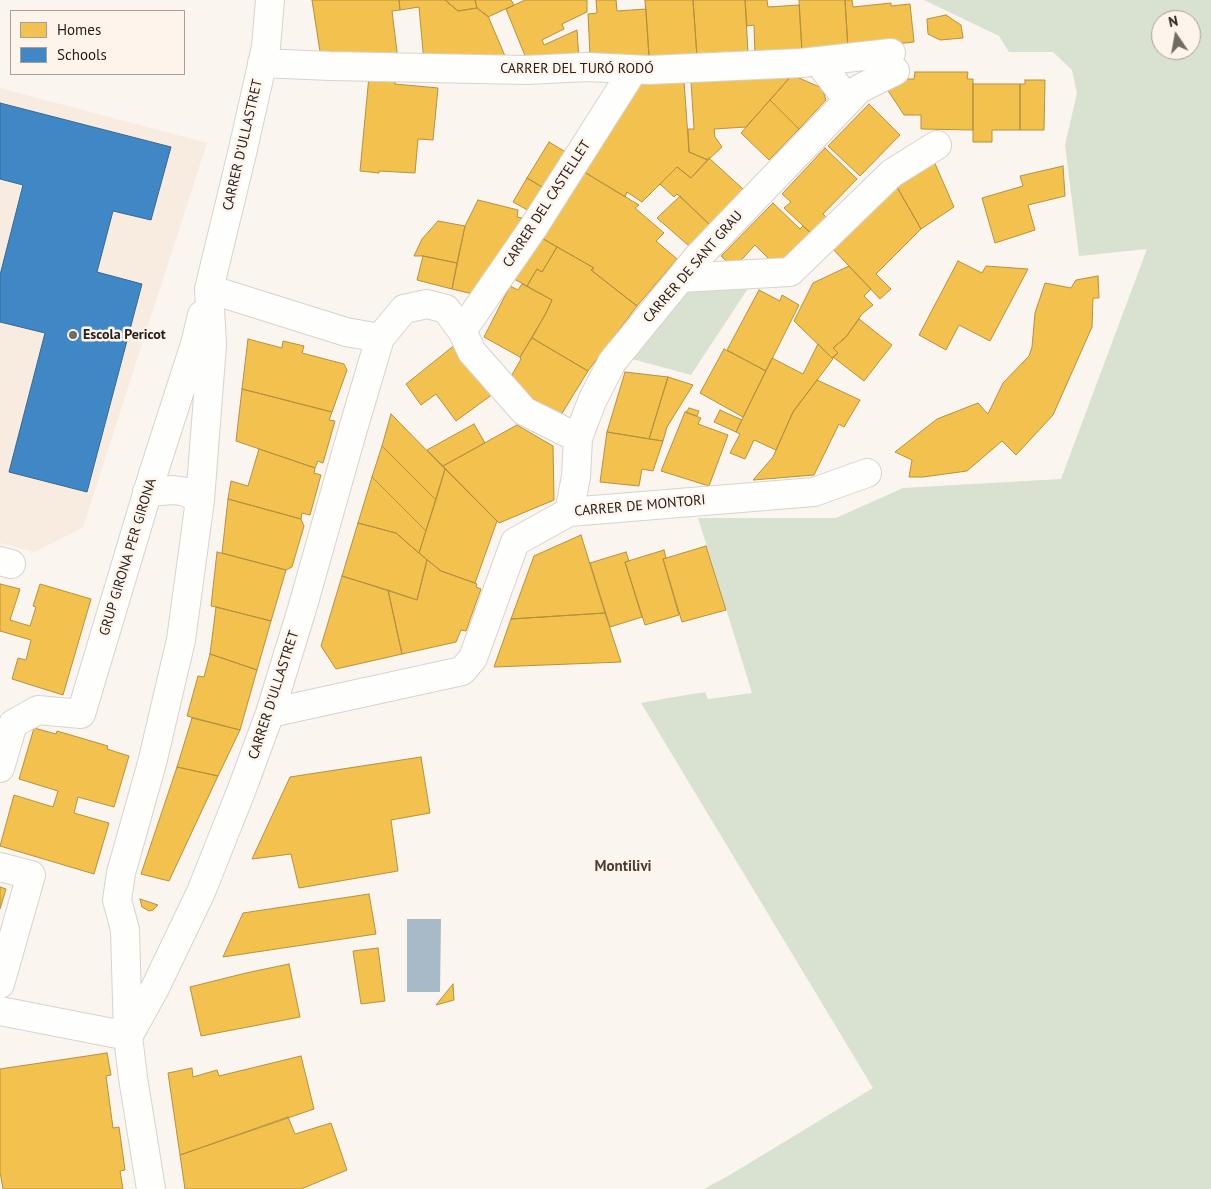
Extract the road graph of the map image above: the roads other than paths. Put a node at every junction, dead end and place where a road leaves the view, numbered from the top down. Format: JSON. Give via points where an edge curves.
{"nodes":[{"id":1,"x":270,"y":0,"type":"edge"},
{"id":2,"x":818,"y":61,"type":"junction"},
{"id":3,"x":893,"y":62,"type":"joint"},
{"id":4,"x":262,"y":63,"type":"junction"},
{"id":5,"x":630,"y":75,"type":"dead end"},
{"id":6,"x":848,"y":100,"type":"junction"},
{"id":7,"x":937,"y":145,"type":"dead end"},
{"id":8,"x":681,"y":278,"type":"junction"},
{"id":9,"x":209,"y":289,"type":"junction"},
{"id":10,"x":462,"y":331,"type":"junction"},
{"id":11,"x":380,"y":338,"type":"junction"},
{"id":12,"x":578,"y":438,"type":"junction"},
{"id":13,"x":866,"y":473,"type":"dead end"},
{"id":14,"x":147,"y":492,"type":"junction"},
{"id":15,"x":200,"y":500,"type":"junction"},
{"id":16,"x":569,"y":512,"type":"junction"},
{"id":17,"x":270,"y":713,"type":"junction"},
{"id":18,"x":0,"y":768,"type":"edge"},
{"id":19,"x":0,"y":867,"type":"edge"},
{"id":20,"x":0,"y":984,"type":"edge"},
{"id":21,"x":0,"y":1011,"type":"edge"},
{"id":22,"x":128,"y":1036,"type":"junction"},
{"id":23,"x":151,"y":1189,"type":"edge"}],
"edges":[{"from":1,"to":4,"type":"street","name":"CARRER D'ULLASTRET"},
{"from":2,"to":3,"type":"street","name":"CARRER DEL TURÓ RODÓ"},
{"from":2,"to":4,"type":"street","name":"CARRER DEL TURÓ RODÓ","via":[[649,70]]},
{"from":2,"to":6,"type":"street"},
{"from":3,"to":6,"type":"street","name":"CARRER DE SANT GRAU"},
{"from":4,"to":9,"type":"street","name":"CARRER D'ULLASTRET"},
{"from":5,"to":10,"type":"street","name":"CARRER DEL CASTELLET","via":[[533,228]]},
{"from":6,"to":8,"type":"street","name":"CARRER DE SANT GRAU"},
{"from":7,"to":8,"type":"street","via":[[892,173],[790,272]]},
{"from":8,"to":12,"type":"street","name":"CARRER DE SANT GRAU","via":[[612,362]]},
{"from":9,"to":11,"type":"street","via":[[346,332]]},
{"from":9,"to":14,"type":"street","name":"GRUP GIRONA PER GIRONA","via":[[195,344]]},
{"from":9,"to":15,"type":"street","name":"CARRER D'ULLASTRET","via":[[212,345]]},
{"from":10,"to":11,"type":"street","name":"CARRER D'ULLASTRET","via":[[446,309],[427,304],[404,309]]},
{"from":10,"to":12,"type":"street","via":[[472,352],[524,411]]},
{"from":11,"to":17,"type":"street","name":"CARRER D'ULLASTRET"},
{"from":12,"to":16,"type":"street","name":"CARRER DE SANT GRAU","via":[[576,477]]},
{"from":13,"to":16,"type":"street","name":"CARRER DE MONTORI","via":[[814,492]]},
{"from":14,"to":15,"type":"street","via":[[174,490]]},
{"from":14,"to":18,"type":"street","name":"GRUP GIRONA PER GIRONA","via":[[81,714],[38,710],[13,724]]},
{"from":15,"to":22,"type":"street","name":"CARRER D'ULLASTRET","via":[[181,640],[152,764],[121,873],[117,900],[125,930]]},
{"from":16,"to":17,"type":"street","name":"CARRER DE MONTORI","via":[[515,542],[473,658],[462,671]]},
{"from":17,"to":22,"type":"street","name":"CARRER D'ULLASTRET","via":[[201,892]]},
{"from":19,"to":20,"type":"street","via":[[32,875]]},
{"from":21,"to":22,"type":"street"},
{"from":22,"to":23,"type":"street","name":"CARRER D'ULLASTRET"}]}
